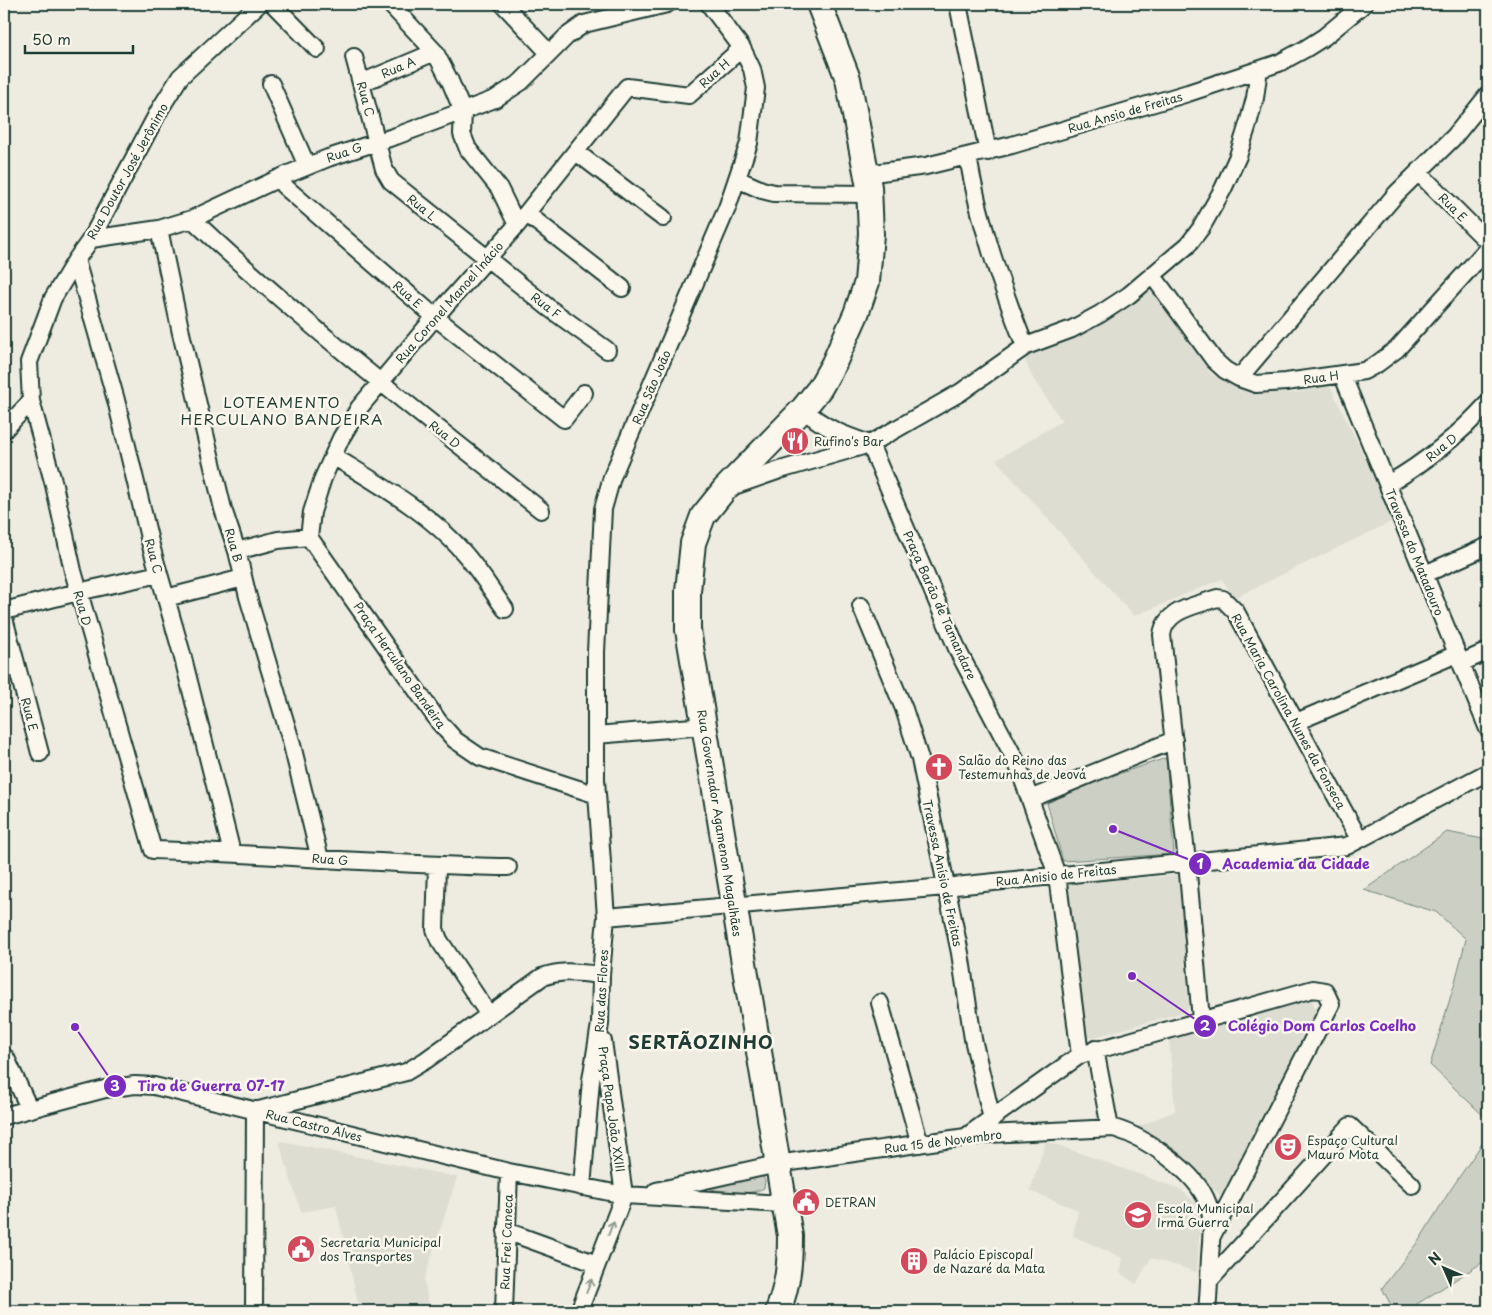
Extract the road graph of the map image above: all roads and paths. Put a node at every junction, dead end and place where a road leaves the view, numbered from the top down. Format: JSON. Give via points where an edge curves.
{"nodes":[{"id":1,"x":258,"y":4,"type":"edge"},
{"id":2,"x":273,"y":4,"type":"edge"},
{"id":3,"x":390,"y":4,"type":"edge"},
{"id":4,"x":502,"y":4,"type":"edge"},
{"id":5,"x":667,"y":4,"type":"edge"},
{"id":6,"x":709,"y":4,"type":"edge"},
{"id":7,"x":819,"y":4,"type":"edge"},
{"id":8,"x":958,"y":4,"type":"edge"},
{"id":9,"x":1364,"y":4,"type":"edge"},
{"id":10,"x":742,"y":48,"type":"junction"},
{"id":11,"x":317,"y":49,"type":"dead end"},
{"id":12,"x":435,"y":52,"type":"junction"},
{"id":13,"x":549,"y":54,"type":"junction"},
{"id":14,"x":354,"y":57,"type":"dead end"},
{"id":15,"x":1257,"y":70,"type":"junction"},
{"id":16,"x":361,"y":83,"type":"junction"},
{"id":17,"x":271,"y":84,"type":"dead end"},
{"id":18,"x":627,"y":87,"type":"joint"},
{"id":19,"x":1488,"y":95,"type":"edge"},
{"id":20,"x":463,"y":112,"type":"junction"},
{"id":21,"x":376,"y":141,"type":"junction"},
{"id":22,"x":576,"y":152,"type":"junction"},
{"id":23,"x":988,"y":152,"type":"junction"},
{"id":24,"x":968,"y":157,"type":"junction"},
{"id":25,"x":307,"y":166,"type":"junction"},
{"id":26,"x":1418,"y":172,"type":"junction"},
{"id":27,"x":279,"y":178,"type":"junction"},
{"id":28,"x":737,"y":179,"type":"junction"},
{"id":29,"x":868,"y":184,"type":"junction"},
{"id":30,"x":664,"y":218,"type":"dead end"},
{"id":31,"x":192,"y":219,"type":"junction"},
{"id":32,"x":522,"y":219,"type":"junction"},
{"id":33,"x":159,"y":229,"type":"junction"},
{"id":34,"x":91,"y":240,"type":"junction"},
{"id":35,"x":1488,"y":242,"type":"edge"},
{"id":36,"x":1488,"y":248,"type":"edge"},
{"id":37,"x":487,"y":258,"type":"junction"},
{"id":38,"x":76,"y":260,"type":"junction"},
{"id":39,"x":1153,"y":276,"type":"junction"},
{"id":40,"x":622,"y":288,"type":"dead end"},
{"id":41,"x":435,"y":317,"type":"junction"},
{"id":42,"x":1025,"y":346,"type":"junction"},
{"id":43,"x":607,"y":350,"type":"dead end"},
{"id":44,"x":29,"y":362,"type":"joint"},
{"id":45,"x":1342,"y":374,"type":"junction"},
{"id":46,"x":1239,"y":378,"type":"junction"},
{"id":47,"x":380,"y":382,"type":"junction"},
{"id":48,"x":584,"y":392,"type":"dead end"},
{"id":49,"x":31,"y":401,"type":"junction"},
{"id":50,"x":1488,"y":403,"type":"edge"},
{"id":51,"x":803,"y":409,"type":"junction"},
{"id":52,"x":4,"y":430,"type":"edge"},
{"id":53,"x":870,"y":444,"type":"junction"},
{"id":54,"x":332,"y":456,"type":"junction"},
{"id":55,"x":1388,"y":484,"type":"junction"},
{"id":56,"x":724,"y":490,"type":"junction"},
{"id":57,"x":541,"y":510,"type":"dead end"},
{"id":58,"x":309,"y":537,"type":"junction"},
{"id":59,"x":1488,"y":546,"type":"edge"},
{"id":60,"x":237,"y":551,"type":"junction"},
{"id":61,"x":159,"y":574,"type":"junction"},
{"id":62,"x":1425,"y":574,"type":"junction"},
{"id":63,"x":243,"y":578,"type":"junction"},
{"id":64,"x":78,"y":592,"type":"junction"},
{"id":65,"x":166,"y":598,"type":"junction"},
{"id":66,"x":861,"y":606,"type":"dead end"},
{"id":67,"x":505,"y":609,"type":"dead end"},
{"id":68,"x":4,"y":611,"type":"edge"},
{"id":69,"x":4,"y":618,"type":"edge"},
{"id":70,"x":1488,"y":651,"type":"edge"},
{"id":71,"x":1459,"y":659,"type":"junction"},
{"id":72,"x":1296,"y":722,"type":"junction"},
{"id":73,"x":705,"y":726,"type":"junction"},
{"id":74,"x":1488,"y":730,"type":"edge"},
{"id":75,"x":596,"y":735,"type":"junction"},
{"id":76,"x":1174,"y":740,"type":"junction"},
{"id":77,"x":40,"y":753,"type":"dead end"},
{"id":78,"x":1488,"y":772,"type":"edge"},
{"id":79,"x":597,"y":795,"type":"junction"},
{"id":80,"x":1030,"y":799,"type":"junction"},
{"id":81,"x":1359,"y":839,"type":"junction"},
{"id":82,"x":153,"y":850,"type":"joint"},
{"id":83,"x":232,"y":852,"type":"junction"},
{"id":84,"x":320,"y":859,"type":"junction"},
{"id":85,"x":1187,"y":862,"type":"junction"},
{"id":86,"x":437,"y":866,"type":"junction"},
{"id":87,"x":508,"y":866,"type":"dead end"},
{"id":88,"x":1057,"y":875,"type":"junction"},
{"id":89,"x":945,"y":886,"type":"junction"},
{"id":90,"x":734,"y":904,"type":"junction"},
{"id":91,"x":606,"y":917,"type":"junction"},
{"id":92,"x":601,"y":975,"type":"junction"},
{"id":93,"x":880,"y":1003,"type":"dead end"},
{"id":94,"x":489,"y":1015,"type":"junction"},
{"id":95,"x":1201,"y":1020,"type":"junction"},
{"id":96,"x":600,"y":1024,"type":"junction"},
{"id":97,"x":1088,"y":1052,"type":"junction"},
{"id":98,"x":4,"y":1057,"type":"edge"},
{"id":99,"x":29,"y":1108,"type":"junction"},
{"id":100,"x":255,"y":1111,"type":"junction"},
{"id":101,"x":4,"y":1116,"type":"edge"},
{"id":102,"x":992,"y":1119,"type":"junction"},
{"id":103,"x":1110,"y":1128,"type":"junction"},
{"id":104,"x":966,"y":1137,"type":"junction"},
{"id":105,"x":920,"y":1144,"type":"junction"},
{"id":106,"x":777,"y":1164,"type":"junction"},
{"id":107,"x":509,"y":1172,"type":"junction"},
{"id":108,"x":1412,"y":1186,"type":"dead end"},
{"id":109,"x":582,"y":1187,"type":"junction"},
{"id":110,"x":630,"y":1195,"type":"junction"},
{"id":111,"x":784,"y":1204,"type":"junction"},
{"id":112,"x":506,"y":1231,"type":"junction"},
{"id":113,"x":1211,"y":1238,"type":"junction"},
{"id":114,"x":598,"y":1263,"type":"junction"},
{"id":115,"x":1209,"y":1281,"type":"junction"},
{"id":116,"x":254,"y":1311,"type":"edge"},
{"id":117,"x":504,"y":1311,"type":"edge"},
{"id":118,"x":579,"y":1311,"type":"edge"},
{"id":119,"x":778,"y":1311,"type":"edge"},
{"id":120,"x":1207,"y":1311,"type":"edge"}],
"edges":[{"from":1,"to":34,"type":"street","name":"Rua Doutor José Jerônimo","via":[[180,77]]},
{"from":2,"to":11,"type":"street"},
{"from":3,"to":12,"type":"street"},
{"from":4,"to":13,"type":"street"},
{"from":5,"to":13,"type":"street","name":"Rua G","via":[[584,24]]},
{"from":6,"to":10,"type":"street","name":"Rua São João"},
{"from":7,"to":29,"type":"street","name":"Rua Governador Agamenon Magalhães","via":[[848,79]]},
{"from":8,"to":23,"type":"street"},
{"from":9,"to":15,"type":"street","name":"Rua Ansio de Freitas","via":[[1305,49]]},
{"from":10,"to":18,"type":"street","name":"Rua H","via":[[689,96]]},
{"from":10,"to":28,"type":"street","name":"Rua São João","via":[[752,69],[756,88],[749,143]]},
{"from":12,"to":16,"type":"street","name":"Rua A"},
{"from":12,"to":20,"type":"street"},
{"from":13,"to":20,"type":"street","name":"Rua G","via":[[496,99]]},
{"from":14,"to":16,"type":"street","name":"Rua C"},
{"from":15,"to":23,"type":"street","name":"Rua Ansio de Freitas"},
{"from":15,"to":39,"type":"street","via":[[1253,107],[1238,156],[1223,189],[1188,245]]},
{"from":16,"to":21,"type":"street","name":"Rua C"},
{"from":17,"to":25,"type":"street"},
{"from":18,"to":22,"type":"street","name":"Rua Coronel Manoel Inácio"},
{"from":19,"to":26,"type":"street","via":[[1454,137]]},
{"from":20,"to":21,"type":"street","name":"Rua G"},
{"from":20,"to":32,"type":"street","via":[[462,134],[468,149]]},
{"from":21,"to":25,"type":"street","name":"Rua G"},
{"from":21,"to":37,"type":"street","name":"Rua L","via":[[391,181]]},
{"from":22,"to":30,"type":"street"},
{"from":22,"to":32,"type":"street","name":"Rua Coronel Manoel Inácio"},
{"from":23,"to":24,"type":"street","name":"Rua Ansio de Freitas"},
{"from":24,"to":29,"type":"street","name":"Rua Ansio de Freitas"},
{"from":24,"to":42,"type":"street","via":[[998,275]]},
{"from":25,"to":27,"type":"street","name":"Rua G"},
{"from":26,"to":35,"type":"street","name":"Rua E"},
{"from":26,"to":46,"type":"street"},
{"from":27,"to":31,"type":"street","name":"Rua G"},
{"from":27,"to":41,"type":"street","name":"Rua E","via":[[284,186]]},
{"from":28,"to":29,"type":"street","name":"Rua Ansio de Freitas","via":[[774,193]]},
{"from":28,"to":75,"type":"street","name":"Rua São João","via":[[612,477],[603,509],[596,652]]},
{"from":29,"to":51,"type":"street","name":"Rua Governador Agamenon Magalhães","via":[[871,234],[867,282],[834,363]]},
{"from":31,"to":33,"type":"street","name":"Rua G"},
{"from":31,"to":47,"type":"street","name":"Rua D"},
{"from":32,"to":37,"type":"street","name":"Rua Coronel Manoel Inácio"},
{"from":32,"to":40,"type":"street"},
{"from":33,"to":34,"type":"street","name":"Rua G"},
{"from":33,"to":60,"type":"street","name":"Rua B","via":[[216,481]]},
{"from":34,"to":38,"type":"street","name":"Rua Doutor José Jerônimo"},
{"from":36,"to":45,"type":"street","name":"Rua H","via":[[1397,349],[1364,371]]},
{"from":37,"to":41,"type":"street","name":"Rua Coronel Manoel Inácio"},
{"from":37,"to":43,"type":"street","name":"Rua F","via":[[548,308]]},
{"from":38,"to":44,"type":"street","name":"Rua Doutor José Jerônimo","via":[[53,298]]},
{"from":38,"to":61,"type":"street","name":"Rua C","via":[[116,400]]},
{"from":39,"to":42,"type":"street","via":[[1100,314],[1072,329]]},
{"from":39,"to":46,"type":"street","name":"Rua H","via":[[1214,360]]},
{"from":41,"to":47,"type":"street","name":"Rua Coronel Manoel Inácio"},
{"from":41,"to":48,"type":"street","name":"Rua E","via":[[564,419]]},
{"from":42,"to":53,"type":"street","via":[[961,392]]},
{"from":44,"to":49,"type":"street","name":"Rua D"},
{"from":45,"to":46,"type":"street","name":"Rua H","via":[[1256,384]]},
{"from":45,"to":55,"type":"street","name":"Travessa do Matadouro"},
{"from":47,"to":54,"type":"street","name":"Rua Coronel Manoel Inácio","via":[[359,408]]},
{"from":47,"to":57,"type":"street","name":"Rua D"},
{"from":49,"to":52,"type":"street"},
{"from":49,"to":64,"type":"street","name":"Rua D"},
{"from":50,"to":55,"type":"street","name":"Rua D","via":[[1435,453]]},
{"from":51,"to":53,"type":"street","via":[[828,428]]},
{"from":51,"to":56,"type":"street","name":"Rua Governador Agamenon Magalhães"},
{"from":53,"to":56,"type":"street"},
{"from":53,"to":80,"type":"street","name":"Praça Barão de Tamandare","via":[[959,653],[1017,763]]},
{"from":54,"to":58,"type":"street","name":"Rua Coronel Manoel Inácio","via":[[312,512]]},
{"from":54,"to":67,"type":"street","via":[[401,499],[446,534],[465,553]]},
{"from":55,"to":62,"type":"street","name":"Travessa do Matadouro"},
{"from":56,"to":73,"type":"street","name":"Rua Governador Agamenon Magalhães","via":[[703,516],[693,543],[688,591],[688,630]]},
{"from":58,"to":60,"type":"street","via":[[278,540]]},
{"from":58,"to":79,"type":"street","name":"Praça Herculano Bandeira","via":[[455,740],[480,757]]},
{"from":59,"to":62,"type":"street"},
{"from":60,"to":63,"type":"street","name":"Rua B"},
{"from":61,"to":64,"type":"street"},
{"from":61,"to":65,"type":"street","name":"Rua C"},
{"from":62,"to":71,"type":"street","name":"Travessa do Matadouro"},
{"from":63,"to":65,"type":"street"},
{"from":63,"to":84,"type":"street","name":"Rua B","via":[[291,742]]},
{"from":64,"to":68,"type":"street"},
{"from":64,"to":82,"type":"street","name":"Rua D"},
{"from":65,"to":83,"type":"street","name":"Rua C"},
{"from":66,"to":89,"type":"street","name":"Travessa Anísio de Freitas","via":[[904,709],[920,760]]},
{"from":69,"to":77,"type":"street","name":"Rua E"},
{"from":70,"to":71,"type":"street"},
{"from":71,"to":72,"type":"street"},
{"from":71,"to":74,"type":"street","name":"Travessa do Matadouro"},
{"from":72,"to":76,"type":"street","name":"Rua Maria Carolina Nunes da Fonseca","via":[[1236,612],[1218,598],[1174,613],[1163,626]]},
{"from":72,"to":81,"type":"street","name":"Rua Maria Carolina Nunes da Fonseca"},
{"from":73,"to":75,"type":"street"},
{"from":73,"to":90,"type":"street","name":"Rua Governador Agamenon Magalhães"},
{"from":75,"to":79,"type":"street","name":"Rua São João"},
{"from":76,"to":80,"type":"street"},
{"from":76,"to":85,"type":"street","name":"Rua Maria Carolina Nunes da Fonseca"},
{"from":78,"to":81,"type":"street","name":"Rua Anisio de Freitas"},
{"from":79,"to":91,"type":"street","name":"Rua das Flores"},
{"from":80,"to":88,"type":"street","name":"Praça Barão de Tamandare"},
{"from":81,"to":85,"type":"street","name":"Rua Anisio de Freitas","via":[[1347,846]]},
{"from":82,"to":83,"type":"street","name":"Rua G"},
{"from":83,"to":84,"type":"street","name":"Rua G"},
{"from":84,"to":86,"type":"street","name":"Rua G"},
{"from":85,"to":88,"type":"street","name":"Rua Anisio de Freitas"},
{"from":85,"to":95,"type":"street","name":"Rua Maria Carolina Nunes da Fonseca"},
{"from":86,"to":87,"type":"street","name":"Rua G"},
{"from":86,"to":94,"type":"street","via":[[436,929],[439,940]]},
{"from":88,"to":89,"type":"street","name":"Rua Anisio de Freitas"},
{"from":88,"to":97,"type":"street","name":"Praça Barão de Tamandare"},
{"from":89,"to":90,"type":"street","name":"Rua Anisio de Freitas"},
{"from":89,"to":102,"type":"street","name":"Travessa Anísio de Freitas","via":[[960,953],[973,1039]]},
{"from":90,"to":91,"type":"street","name":"Rua Anisio de Freitas"},
{"from":90,"to":106,"type":"street","name":"Rua Governador Agamenon Magalhães"},
{"from":91,"to":92,"type":"street","name":"Rua das Flores"},
{"from":92,"to":94,"type":"street","via":[[555,972],[542,977]]},
{"from":92,"to":96,"type":"street","name":"Rua das Flores"},
{"from":93,"to":105,"type":"street"},
{"from":94,"to":100,"type":"street","via":[[406,1072]]},
{"from":95,"to":97,"type":"street"},
{"from":95,"to":113,"type":"street","via":[[1313,989],[1325,991],[1331,1004]]},
{"from":96,"to":109,"type":"street","name":"Rua das Flores","via":[[591,1080]]},
{"from":96,"to":110,"type":"street","name":"Praça Papa João XXIII"},
{"from":97,"to":102,"type":"street"},
{"from":97,"to":103,"type":"street","name":"Praça Barão de Tamandare"},
{"from":98,"to":99,"type":"street"},
{"from":99,"to":100,"type":"street","name":"Rua Castro Alves","via":[[136,1085],[154,1086]]},
{"from":99,"to":101,"type":"street","name":"Rua Castro Alves"},
{"from":100,"to":107,"type":"street","name":"Rua Castro Alves"},
{"from":100,"to":116,"type":"street"},
{"from":102,"to":104,"type":"street"},
{"from":103,"to":104,"type":"street","name":"Rua 15 de Novembro"},
{"from":103,"to":113,"type":"street","via":[[1126,1131],[1168,1156],[1184,1170],[1208,1203]]},
{"from":104,"to":105,"type":"street","name":"Rua 15 de Novembro"},
{"from":105,"to":106,"type":"street","name":"Rua 15 de Novembro"},
{"from":106,"to":110,"type":"street","name":"Rua 15 de Novembro"},
{"from":106,"to":111,"type":"street","name":"Rua Governador Agamenon Magalhães"},
{"from":107,"to":109,"type":"street","name":"Rua Castro Alves"},
{"from":107,"to":112,"type":"street","name":"Rua Frei Caneca"},
{"from":108,"to":115,"type":"street","via":[[1350,1126]]},
{"from":109,"to":110,"type":"street","name":"Rua Castro Alves"},
{"from":110,"to":111,"type":"street","name":"Rua Castro Alves"},
{"from":114,"to":110,"type":"street","one_way":true},
{"from":111,"to":119,"type":"street","name":"Rua Governador Agamenon Magalhães","via":[[790,1236],[790,1264]]},
{"from":112,"to":114,"type":"street"},
{"from":112,"to":117,"type":"street","name":"Rua Frei Caneca"},
{"from":113,"to":115,"type":"street"},
{"from":118,"to":114,"type":"street","one_way":true},
{"from":115,"to":120,"type":"street"}]}
